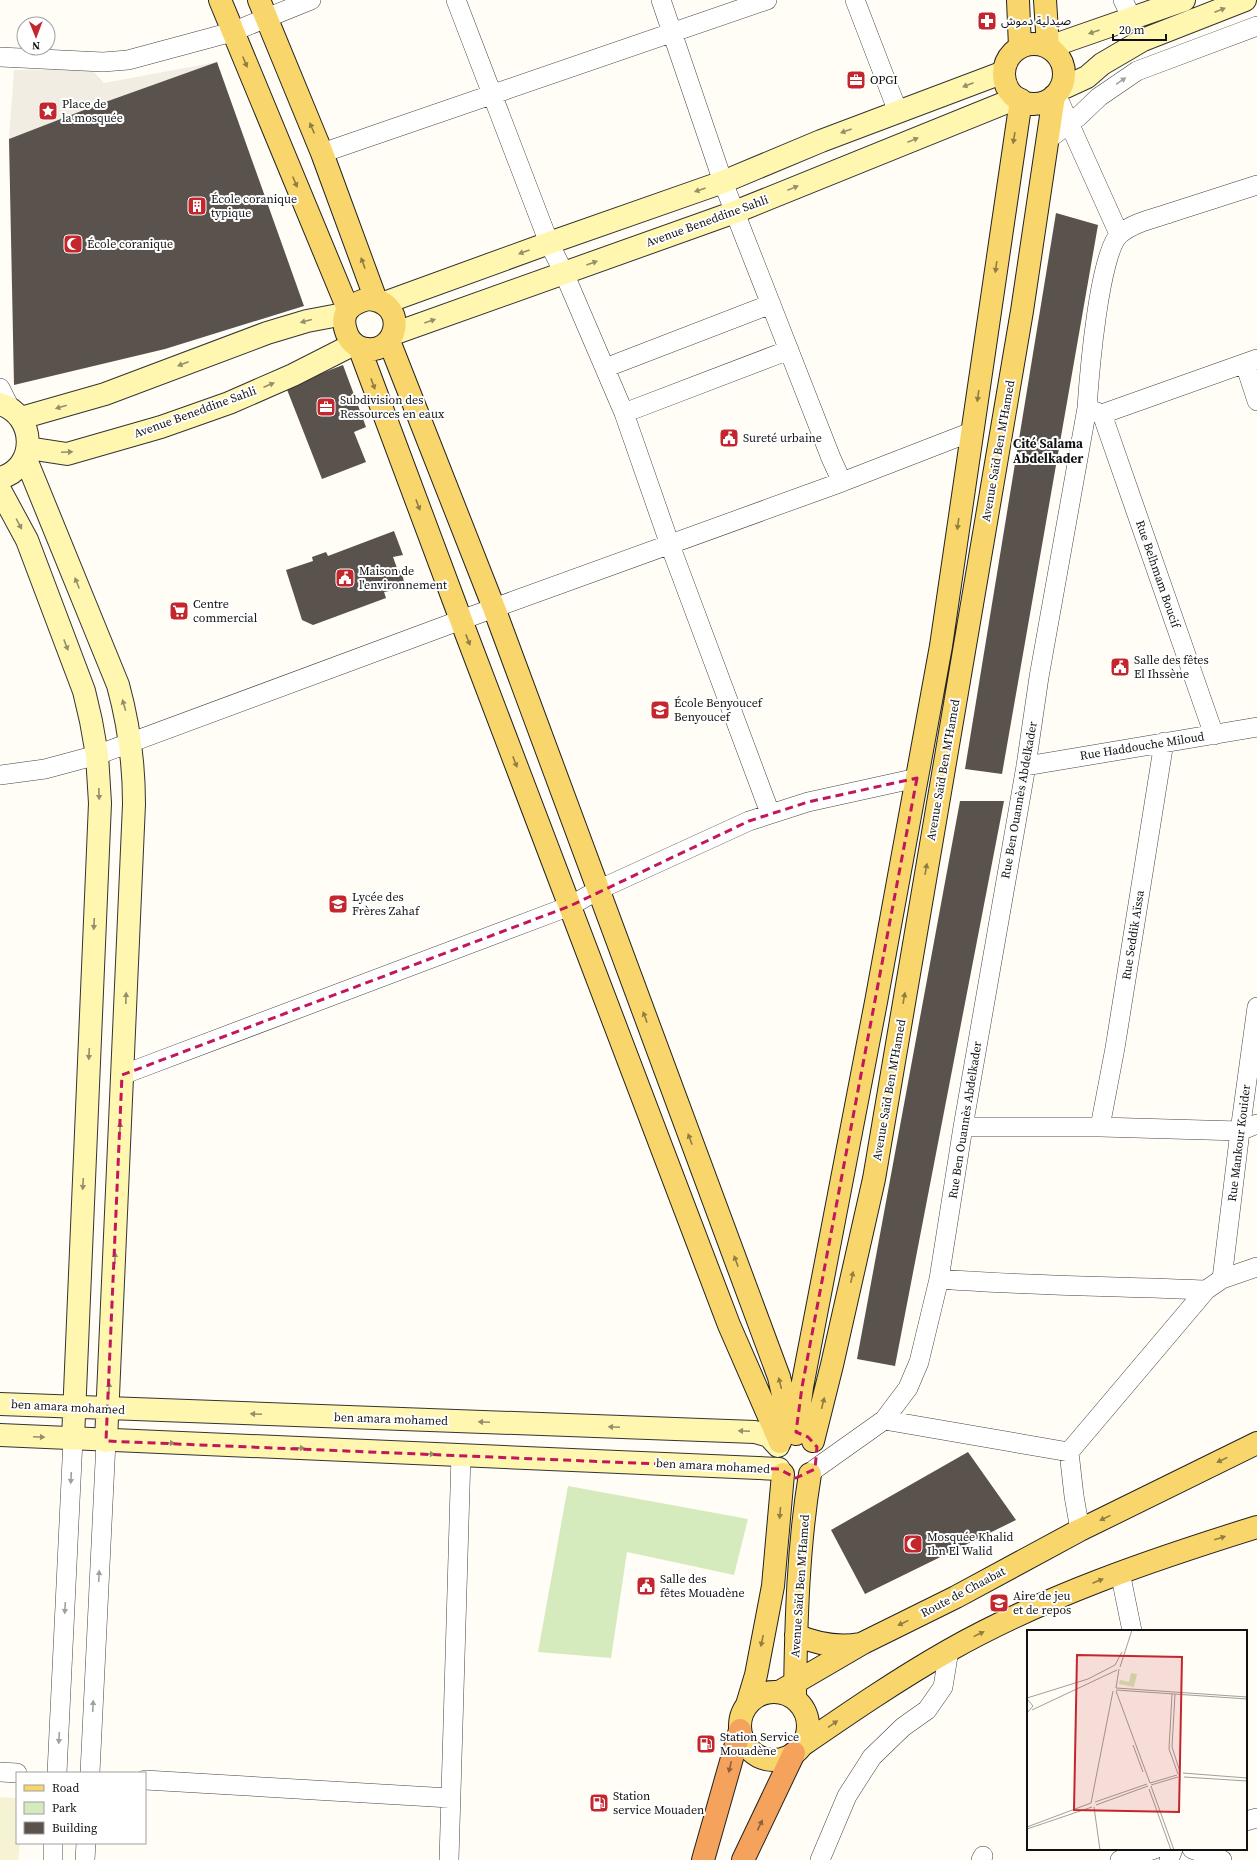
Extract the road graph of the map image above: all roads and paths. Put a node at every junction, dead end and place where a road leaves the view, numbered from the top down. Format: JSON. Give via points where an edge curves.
{"nodes":[{"id":1,"x":220,"y":0,"type":"edge"},
{"id":2,"x":311,"y":0,"type":"edge"},
{"id":3,"x":456,"y":0,"type":"edge"},
{"id":4,"x":661,"y":0,"type":"edge"},
{"id":5,"x":767,"y":0,"type":"edge"},
{"id":6,"x":855,"y":0,"type":"edge"},
{"id":7,"x":1018,"y":0,"type":"edge"},
{"id":8,"x":1045,"y":0,"type":"edge"},
{"id":9,"x":1184,"y":0,"type":"edge"},
{"id":10,"x":1245,"y":0,"type":"edge"},
{"id":11,"x":263,"y":9,"type":"edge"},
{"id":12,"x":1127,"y":10,"type":"edge"},
{"id":13,"x":1257,"y":26,"type":"edge"},
{"id":14,"x":232,"y":32,"type":"junction"},
{"id":15,"x":673,"y":32,"type":"junction"},
{"id":16,"x":1020,"y":47,"type":"junction"},
{"id":17,"x":1049,"y":47,"type":"junction"},
{"id":18,"x":0,"y":57,"type":"edge"},
{"id":19,"x":1004,"y":72,"type":"junction"},
{"id":20,"x":1057,"y":93,"type":"junction"},
{"id":21,"x":492,"y":94,"type":"junction"},
{"id":22,"x":1099,"y":97,"type":"junction"},
{"id":23,"x":1019,"y":99,"type":"junction"},
{"id":24,"x":898,"y":112,"type":"junction"},
{"id":25,"x":1070,"y":122,"type":"junction"},
{"id":26,"x":1046,"y":140,"type":"junction"},
{"id":27,"x":322,"y":153,"type":"junction"},
{"id":28,"x":723,"y":182,"type":"junction"},
{"id":29,"x":1257,"y":185,"type":"edge"},
{"id":30,"x":735,"y":212,"type":"junction"},
{"id":31,"x":1119,"y":234,"type":"junction"},
{"id":32,"x":549,"y":243,"type":"junction"},
{"id":33,"x":564,"y":273,"type":"junction"},
{"id":34,"x":380,"y":301,"type":"junction"},
{"id":35,"x":771,"y":304,"type":"junction"},
{"id":36,"x":346,"y":311,"type":"junction"},
{"id":37,"x":391,"y":337,"type":"junction"},
{"id":38,"x":356,"y":345,"type":"junction"},
{"id":39,"x":789,"y":350,"type":"junction"},
{"id":40,"x":1251,"y":362,"type":"edge"},
{"id":41,"x":605,"y":368,"type":"junction"},
{"id":42,"x":0,"y":388,"type":"edge"},
{"id":43,"x":1257,"y":401,"type":"edge"},
{"id":44,"x":11,"y":410,"type":"edge"},
{"id":45,"x":1095,"y":411,"type":"junction"},
{"id":46,"x":624,"y":413,"type":"junction"},
{"id":47,"x":971,"y":432,"type":"junction"},
{"id":48,"x":27,"y":453,"type":"junction"},
{"id":49,"x":0,"y":478,"type":"edge"},
{"id":50,"x":842,"y":482,"type":"junction"},
{"id":51,"x":0,"y":490,"type":"edge"},
{"id":52,"x":670,"y":545,"type":"junction"},
{"id":53,"x":494,"y":608,"type":"junction"},
{"id":54,"x":460,"y":620,"type":"junction"},
{"id":55,"x":1257,"y":727,"type":"edge"},
{"id":56,"x":1214,"y":735,"type":"junction"},
{"id":57,"x":1164,"y":742,"type":"junction"},
{"id":58,"x":131,"y":743,"type":"junction"},
{"id":59,"x":97,"y":755,"type":"junction"},
{"id":60,"x":1026,"y":766,"type":"junction"},
{"id":61,"x":0,"y":775,"type":"edge"},
{"id":62,"x":917,"y":778,"type":"junction"},
{"id":63,"x":770,"y":813,"type":"junction"},
{"id":64,"x":598,"y":890,"type":"junction"},
{"id":65,"x":570,"y":906,"type":"junction"},
{"id":66,"x":1257,"y":1007,"type":"edge"},
{"id":67,"x":122,"y":1075,"type":"junction"},
{"id":68,"x":1257,"y":1124,"type":"edge"},
{"id":69,"x":963,"y":1127,"type":"junction"},
{"id":70,"x":1100,"y":1127,"type":"junction"},
{"id":71,"x":1240,"y":1131,"type":"junction"},
{"id":72,"x":711,"y":1196,"type":"junction"},
{"id":73,"x":684,"y":1204,"type":"junction"},
{"id":74,"x":1257,"y":1267,"type":"edge"},
{"id":75,"x":939,"y":1279,"type":"junction"},
{"id":76,"x":1222,"y":1279,"type":"junction"},
{"id":77,"x":1206,"y":1290,"type":"junction"},
{"id":78,"x":0,"y":1404,"type":"edge"},
{"id":79,"x":73,"y":1407,"type":"junction"},
{"id":80,"x":108,"y":1409,"type":"junction"},
{"id":81,"x":884,"y":1420,"type":"junction"},
{"id":82,"x":0,"y":1435,"type":"edge"},
{"id":83,"x":73,"y":1439,"type":"junction"},
{"id":84,"x":792,"y":1439,"type":"junction"},
{"id":85,"x":106,"y":1441,"type":"junction"},
{"id":86,"x":1257,"y":1443,"type":"edge"},
{"id":87,"x":1069,"y":1452,"type":"junction"},
{"id":88,"x":461,"y":1455,"type":"junction"},
{"id":89,"x":781,"y":1471,"type":"junction"},
{"id":90,"x":813,"y":1471,"type":"junction"},
{"id":91,"x":1257,"y":1527,"type":"edge"},
{"id":92,"x":1080,"y":1530,"type":"junction"},
{"id":93,"x":1120,"y":1572,"type":"junction"},
{"id":94,"x":1132,"y":1630,"type":"edge"},
{"id":95,"x":796,"y":1635,"type":"junction"},
{"id":96,"x":863,"y":1644,"type":"junction"},
{"id":97,"x":949,"y":1650,"type":"junction"},
{"id":98,"x":789,"y":1691,"type":"junction"},
{"id":99,"x":747,"y":1705,"type":"junction"},
{"id":100,"x":740,"y":1730,"type":"junction"},
{"id":101,"x":798,"y":1750,"type":"junction"},
{"id":102,"x":0,"y":1772,"type":"edge"},
{"id":103,"x":57,"y":1772,"type":"edge"},
{"id":104,"x":90,"y":1772,"type":"edge"},
{"id":105,"x":16,"y":1773,"type":"edge"},
{"id":106,"x":146,"y":1780,"type":"edge"},
{"id":107,"x":450,"y":1798,"type":"junction"},
{"id":108,"x":1257,"y":1818,"type":"edge"},
{"id":109,"x":1247,"y":1821,"type":"edge"},
{"id":110,"x":54,"y":1844,"type":"edge"},
{"id":111,"x":86,"y":1844,"type":"edge"},
{"id":112,"x":1152,"y":1850,"type":"edge"},
{"id":113,"x":1173,"y":1850,"type":"edge"},
{"id":114,"x":1195,"y":1850,"type":"edge"},
{"id":115,"x":53,"y":1860,"type":"edge"},
{"id":116,"x":85,"y":1860,"type":"edge"},
{"id":117,"x":449,"y":1860,"type":"edge"},
{"id":118,"x":703,"y":1860,"type":"edge"},
{"id":119,"x":743,"y":1860,"type":"edge"},
{"id":120,"x":820,"y":1860,"type":"edge"},
{"id":121,"x":1120,"y":1860,"type":"edge"},
{"id":122,"x":1169,"y":1860,"type":"edge"},
{"id":123,"x":1222,"y":1860,"type":"edge"}],
"edges":[{"from":1,"to":14,"type":"main road"},
{"from":2,"to":11,"type":"street"},
{"from":3,"to":21,"type":"street"},
{"from":4,"to":15,"type":"street"},
{"from":5,"to":15,"type":"street"},
{"from":6,"to":24,"type":"street"},
{"from":7,"to":16,"type":"main road"},
{"from":8,"to":17,"type":"main road"},
{"from":9,"to":12,"type":"street"},
{"from":20,"to":10,"type":"street","one_way":true,"via":[[1143,40]]},
{"from":11,"to":14,"type":"street"},
{"from":27,"to":11,"type":"main road","one_way":true},
{"from":12,"to":17,"type":"street","one_way":true},
{"from":22,"to":13,"type":"street","one_way":true,"via":[[1137,71]]},
{"from":14,"to":18,"type":"street","via":[[116,62]]},
{"from":14,"to":36,"type":"main road","one_way":true},
{"from":15,"to":21,"type":"street"},
{"from":15,"to":28,"type":"street"},
{"from":16,"to":17,"type":"main road","via":[[1039,44]]},
{"from":16,"to":19,"type":"main road","via":[[1012,53]]},
{"from":17,"to":20,"type":"main road","via":[[1062,61],[1064,70],[1064,80]]},
{"from":19,"to":23,"type":"main road","via":[[1005,82]]},
{"from":19,"to":24,"type":"street","one_way":true},
{"from":20,"to":22,"type":"street","via":[[1066,98],[1082,100]]},
{"from":20,"to":23,"type":"main road","via":[[1046,102],[1036,104]]},
{"from":20,"to":25,"type":"street"},
{"from":20,"to":26,"type":"main road","name":"Avenue Saïd Ben M'Hamed"},
{"from":21,"to":27,"type":"street"},
{"from":21,"to":32,"type":"street"},
{"from":22,"to":25,"type":"street"},
{"from":30,"to":23,"type":"street","name":"Avenue Beneddine Sahli","one_way":true},
{"from":23,"to":47,"type":"main road","name":"Avenue Saïd Ben M'Hamed","one_way":true,"via":[[977,406]]},
{"from":24,"to":28,"type":"street","one_way":true},
{"from":25,"to":26,"type":"street"},
{"from":25,"to":31,"type":"street"},
{"from":84,"to":26,"type":"main road","name":"Avenue Saïd Ben M'Hamed","one_way":true,"via":[[832,1365],[874,1179],[1021,319]]},
{"from":34,"to":27,"type":"main road","one_way":true},
{"from":28,"to":30,"type":"street"},
{"from":28,"to":32,"type":"street","one_way":true},
{"from":29,"to":31,"type":"street","via":[[1142,222]]},
{"from":33,"to":30,"type":"street","name":"Avenue Beneddine Sahli","one_way":true},
{"from":30,"to":35,"type":"street"},
{"from":31,"to":45,"type":"street","name":"Rue Ben Ouannès Abdelkader","via":[[1111,248],[1098,307],[1090,363]]},
{"from":32,"to":33,"type":"street"},
{"from":32,"to":34,"type":"street","one_way":true},
{"from":37,"to":33,"type":"street","name":"Avenue Beneddine Sahli","one_way":true},
{"from":33,"to":41,"type":"street"},
{"from":34,"to":36,"type":"main road","via":[[359,301]]},
{"from":34,"to":37,"type":"main road","via":[[390,309],[394,317]]},
{"from":35,"to":39,"type":"street"},
{"from":35,"to":41,"type":"street"},
{"from":36,"to":38,"type":"main road","via":[[345,329],[348,337]]},
{"from":36,"to":44,"type":"street","one_way":true,"via":[[267,333],[105,394]]},
{"from":37,"to":38,"type":"main road","via":[[375,349]]},
{"from":37,"to":53,"type":"main road"},
{"from":48,"to":38,"type":"street","name":"Avenue Beneddine Sahli","one_way":true,"via":[[67,454],[161,427],[229,402]]},
{"from":38,"to":54,"type":"main road","one_way":true},
{"from":39,"to":46,"type":"street"},
{"from":39,"to":50,"type":"street"},
{"from":40,"to":43,"type":"street"},
{"from":40,"to":45,"type":"street"},
{"from":41,"to":46,"type":"street"},
{"from":42,"to":44,"type":"street"},
{"from":44,"to":48,"type":"street","via":[[28,432]]},
{"from":45,"to":56,"type":"street","name":"Rue Belhmam Boucif"},
{"from":45,"to":60,"type":"street","name":"Rue Ben Ouannès Abdelkader","via":[[1039,678]]},
{"from":46,"to":52,"type":"street"},
{"from":47,"to":50,"type":"street"},
{"from":47,"to":62,"type":"main road","name":"Avenue Saïd Ben M'Hamed","one_way":true,"via":[[941,646]]},
{"from":48,"to":49,"type":"street","via":[[12,472]]},
{"from":58,"to":48,"type":"street","one_way":true,"via":[[118,685]]},
{"from":50,"to":52,"type":"street"},
{"from":51,"to":59,"type":"street","one_way":true,"via":[[27,540],[84,691]]},
{"from":52,"to":53,"type":"street"},
{"from":52,"to":63,"type":"street"},
{"from":53,"to":54,"type":"street"},
{"from":53,"to":64,"type":"main road"},
{"from":54,"to":58,"type":"street"},
{"from":54,"to":65,"type":"main road","one_way":true},
{"from":55,"to":56,"type":"street","name":"Rue Haddouche Miloud"},
{"from":56,"to":57,"type":"street","name":"Rue Haddouche Miloud"},
{"from":57,"to":60,"type":"street","name":"Rue Haddouche Miloud"},
{"from":57,"to":70,"type":"street","name":"Rue Seddik Aïssa"},
{"from":58,"to":59,"type":"street"},
{"from":67,"to":58,"type":"street","one_way":true,"via":[[134,804]]},
{"from":59,"to":61,"type":"street","via":[[45,769]]},
{"from":59,"to":79,"type":"street","one_way":true,"via":[[100,803]]},
{"from":60,"to":69,"type":"street","name":"Rue Ben Ouannès Abdelkader"},
{"from":62,"to":63,"type":"street"},
{"from":62,"to":84,"type":"main road","name":"Avenue Saïd Ben M'Hamed"},
{"from":63,"to":64,"type":"street"},
{"from":64,"to":65,"type":"street"},
{"from":72,"to":64,"type":"main road","one_way":true},
{"from":65,"to":67,"type":"street"},
{"from":65,"to":73,"type":"main road"},
{"from":66,"to":71,"type":"street","name":"Rue Mankour Kouider"},
{"from":80,"to":67,"type":"street","one_way":true},
{"from":68,"to":71,"type":"street"},
{"from":69,"to":70,"type":"street"},
{"from":69,"to":75,"type":"street","name":"Rue Ben Ouannès Abdelkader"},
{"from":70,"to":71,"type":"street"},
{"from":71,"to":76,"type":"street","name":"Rue Mankour Kouider"},
{"from":72,"to":73,"type":"main road"},
{"from":84,"to":72,"type":"main road","one_way":true,"via":[[779,1377]]},
{"from":73,"to":84,"type":"main road","via":[[728,1325]]},
{"from":74,"to":76,"type":"street"},
{"from":75,"to":77,"type":"street","via":[[1010,1284]]},
{"from":75,"to":81,"type":"street","name":"Rue Ben Ouannès Abdelkader","via":[[919,1362],[908,1388]]},
{"from":76,"to":77,"type":"street"},
{"from":77,"to":87,"type":"street"},
{"from":78,"to":79,"type":"street","name":"ben amara mohamed"},
{"from":79,"to":80,"type":"street","name":"ben amara mohamed"},
{"from":79,"to":83,"type":"street"},
{"from":84,"to":80,"type":"street","name":"ben amara mohamed","one_way":true,"via":[[755,1432]]},
{"from":80,"to":85,"type":"street"},
{"from":81,"to":87,"type":"street"},
{"from":81,"to":90,"type":"street","name":"Rue Ben Ouannès Abdelkader"},
{"from":82,"to":83,"type":"street","name":"ben amara mohamed","one_way":true},
{"from":83,"to":85,"type":"street","name":"ben amara mohamed"},
{"from":83,"to":103,"type":"street","one_way":true},
{"from":84,"to":89,"type":"main road","via":[[775,1457]]},
{"from":84,"to":90,"type":"main road","via":[[817,1447],[819,1455]]},
{"from":85,"to":88,"type":"street","name":"ben amara mohamed","one_way":true},
{"from":104,"to":85,"type":"street","one_way":true},
{"from":86,"to":92,"type":"main road","name":"Route de Chaabat","one_way":true},
{"from":87,"to":92,"type":"street"},
{"from":88,"to":89,"type":"street","name":"ben amara mohamed"},
{"from":88,"to":107,"type":"street"},
{"from":89,"to":90,"type":"main road","via":[[796,1478]]},
{"from":89,"to":99,"type":"main road","name":"Avenue Saïd Ben M'Hamed","one_way":true,"via":[[773,1586],[756,1675]]},
{"from":90,"to":95,"type":"main road","name":"Avenue Saïd Ben M'Hamed","via":[[802,1538]]},
{"from":93,"to":91,"type":"main road","one_way":true},
{"from":92,"to":96,"type":"main road","name":"Route de Chaabat","one_way":true},
{"from":93,"to":94,"type":"street"},
{"from":97,"to":93,"type":"main road","one_way":true,"via":[[1031,1610]]},
{"from":95,"to":96,"type":"main road","via":[[828,1645]]},
{"from":95,"to":98,"type":"main road","name":"Avenue Saïd Ben M'Hamed"},
{"from":96,"to":98,"type":"main road","name":"Route de Chaabat"},
{"from":101,"to":97,"type":"main road","one_way":true,"via":[[843,1717]]},
{"from":97,"to":120,"type":"street","via":[[943,1686],[927,1710],[903,1727],[872,1756],[847,1796]]},
{"from":98,"to":99,"type":"main road","via":[[761,1694]]},
{"from":98,"to":101,"type":"main road","via":[[801,1705],[808,1721],[808,1730]]},
{"from":99,"to":100,"type":"main road","via":[[740,1721]]},
{"from":100,"to":101,"type":"main road","via":[[747,1746],[761,1757],[778,1759]]},
{"from":100,"to":118,"type":"highway","one_way":true},
{"from":119,"to":101,"type":"highway","one_way":true},
{"from":102,"to":105,"type":"street"},
{"from":106,"to":107,"type":"street"},
{"from":107,"to":117,"type":"street"},
{"from":108,"to":109,"type":"street"},
{"from":110,"to":115,"type":"street"},
{"from":111,"to":116,"type":"street"},
{"from":112,"to":121,"type":"street"},
{"from":113,"to":122,"type":"street"},
{"from":114,"to":123,"type":"street"}]}
